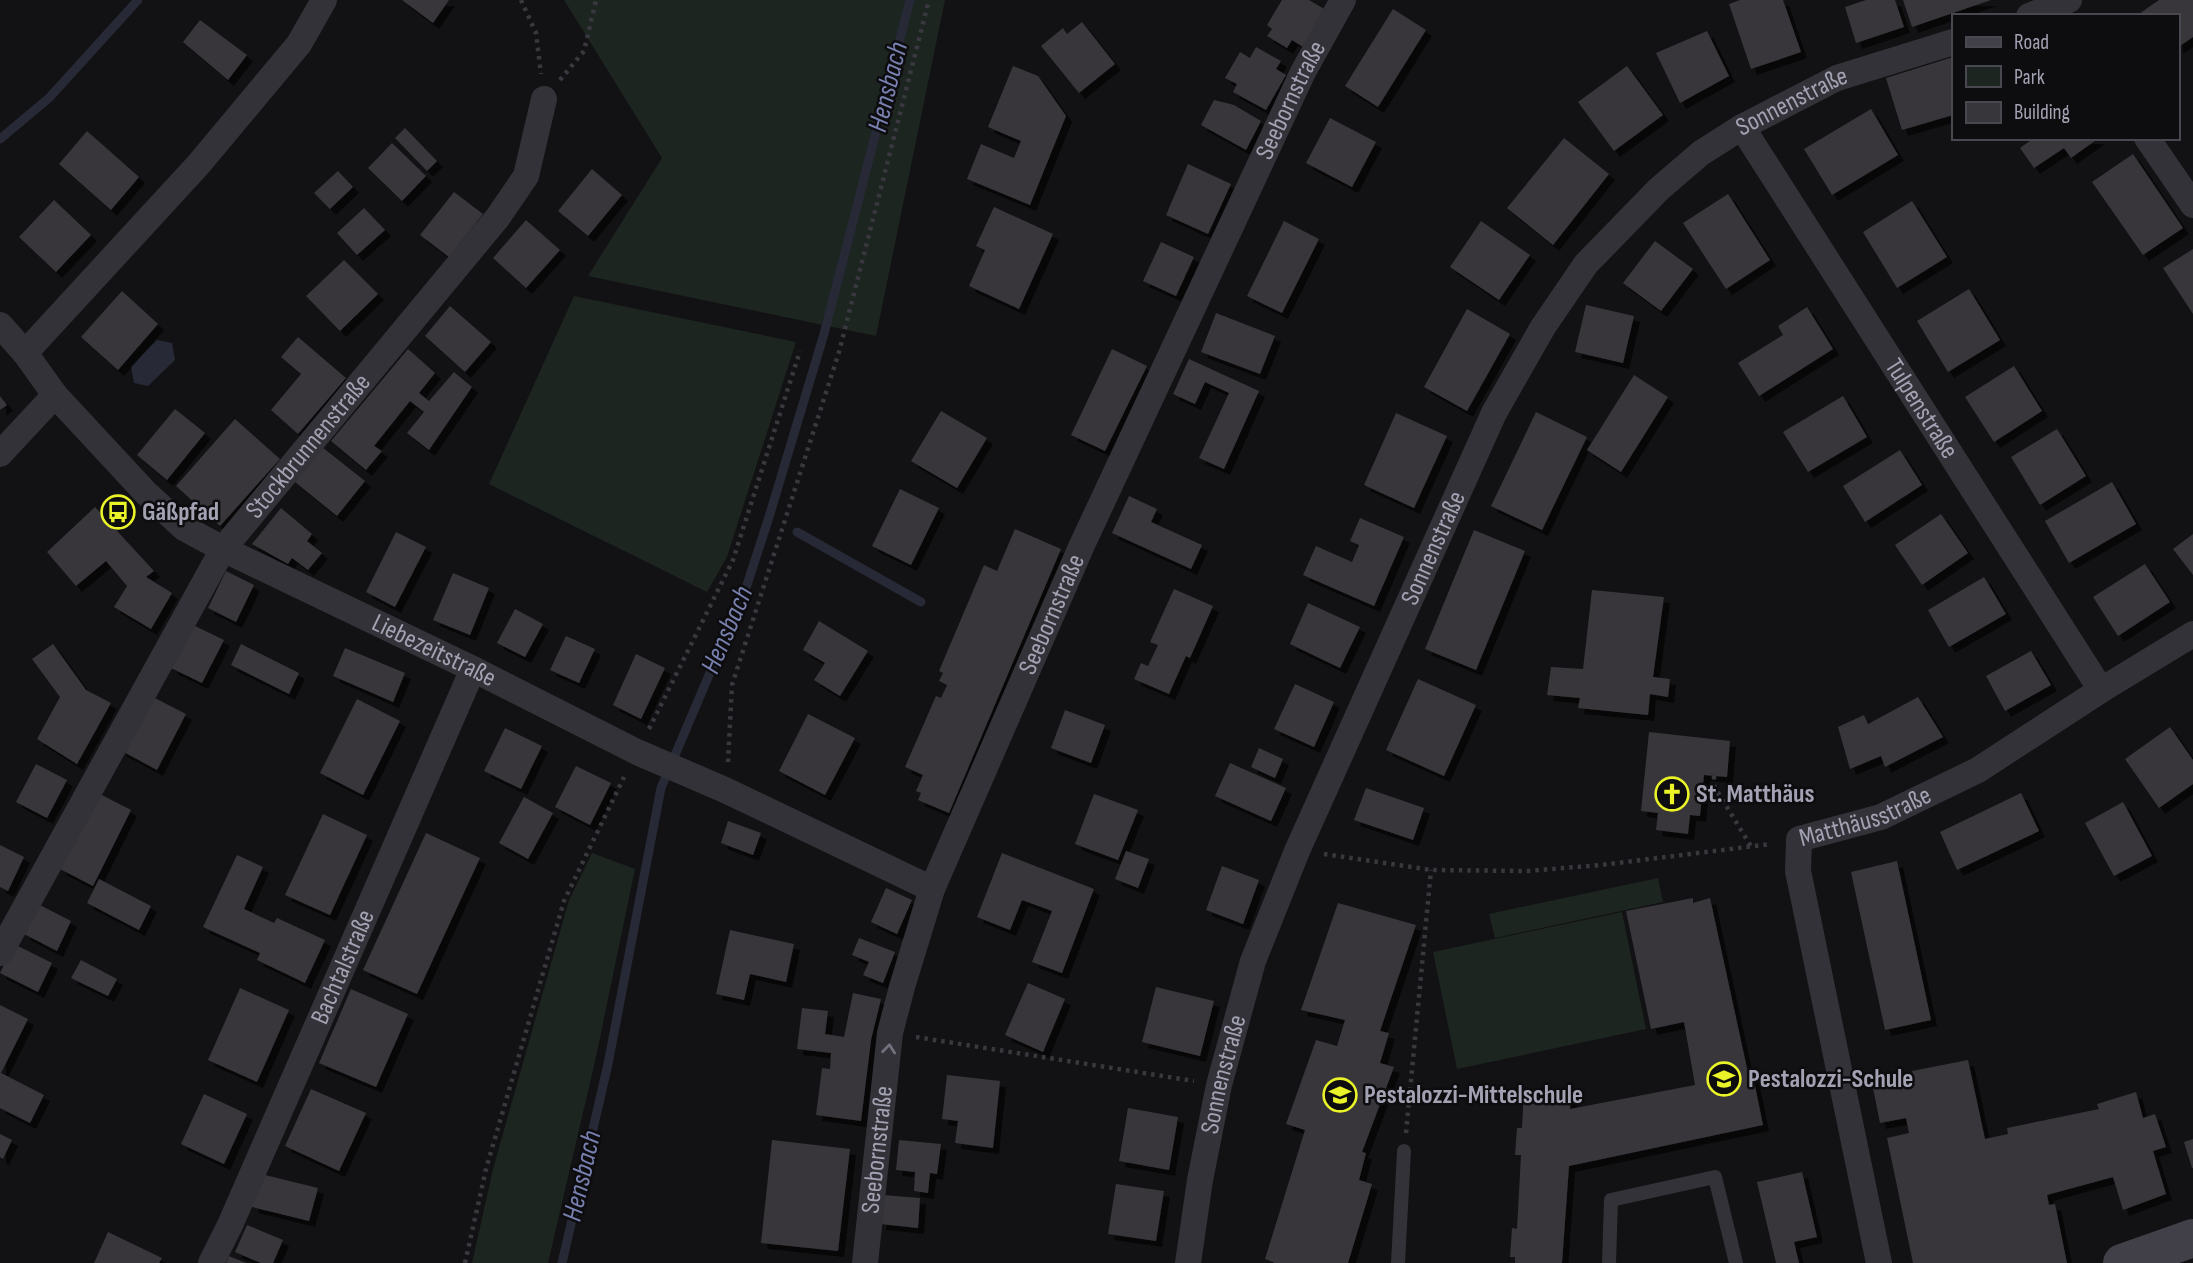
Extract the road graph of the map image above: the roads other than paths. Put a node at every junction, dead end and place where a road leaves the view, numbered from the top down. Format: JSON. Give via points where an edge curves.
{"nodes":[{"id":1,"x":324,"y":0,"type":"edge"},
{"id":2,"x":1343,"y":0,"type":"edge"},
{"id":3,"x":2060,"y":6,"type":"edge"},
{"id":4,"x":2035,"y":14,"type":"edge"},
{"id":5,"x":1952,"y":42,"type":"edge"},
{"id":6,"x":544,"y":99,"type":"road end"},
{"id":7,"x":1742,"y":127,"type":"junction"},
{"id":8,"x":2148,"y":140,"type":"edge"},
{"id":9,"x":2193,"y":205,"type":"edge"},
{"id":10,"x":0,"y":325,"type":"edge"},
{"id":11,"x":25,"y":353,"type":"junction"},
{"id":12,"x":55,"y":395,"type":"junction"},
{"id":13,"x":0,"y":454,"type":"edge"},
{"id":14,"x":223,"y":550,"type":"junction"},
{"id":15,"x":2193,"y":634,"type":"edge"},
{"id":16,"x":472,"y":669,"type":"junction"},
{"id":17,"x":2101,"y":690,"type":"junction"},
{"id":18,"x":932,"y":889,"type":"junction"},
{"id":19,"x":0,"y":953,"type":"edge"},
{"id":20,"x":1404,"y":1151,"type":"road end"},
{"id":21,"x":2193,"y":1237,"type":"edge"},
{"id":22,"x":211,"y":1263,"type":"edge"},
{"id":23,"x":865,"y":1263,"type":"edge"},
{"id":24,"x":1188,"y":1263,"type":"edge"},
{"id":25,"x":1398,"y":1263,"type":"edge"},
{"id":26,"x":1609,"y":1263,"type":"edge"},
{"id":27,"x":1736,"y":1263,"type":"edge"},
{"id":28,"x":1880,"y":1263,"type":"edge"},
{"id":29,"x":2122,"y":1263,"type":"edge"}],
"edges":[{"from":1,"to":11,"type":"street","via":[[299,44],[198,165]]},
{"from":2,"to":18,"type":"street","name":"Seebornstraße","via":[[1303,72],[1082,545]]},
{"from":3,"to":4,"type":"street"},
{"from":5,"to":7,"type":"street","name":"Sonnenstraße","via":[[1837,78]]},
{"from":6,"to":14,"type":"street","name":"Stockbrunnenstraße","via":[[526,176],[498,217]]},
{"from":7,"to":17,"type":"street","name":"Tulpenstraße"},
{"from":7,"to":24,"type":"street","name":"Sonnenstraße","via":[[1701,153],[1660,189],[1586,264],[1494,413],[1297,851],[1253,961],[1219,1084]]},
{"from":8,"to":9,"type":"street"},
{"from":10,"to":11,"type":"street","name":"Liebezeitstraße"},
{"from":11,"to":12,"type":"street","name":"Liebezeitstraße"},
{"from":12,"to":13,"type":"street"},
{"from":12,"to":14,"type":"street","name":"Liebezeitstraße","via":[[146,493],[184,528]]},
{"from":14,"to":16,"type":"street","name":"Liebezeitstraße"},
{"from":14,"to":19,"type":"street","name":"Stockbrunnenstraße"},
{"from":15,"to":17,"type":"street","name":"Matthäusstraße"},
{"from":16,"to":18,"type":"street","name":"Liebezeitstraße","via":[[637,752]]},
{"from":16,"to":22,"type":"street","name":"Bachtalstraße"},
{"from":17,"to":28,"type":"street","name":"Matthäusstraße","via":[[1978,770],[1881,817],[1799,838],[1798,871]]},
{"from":23,"to":18,"type":"street","name":"Seebornstraße","one_way":true,"via":[[890,1033]]},
{"from":20,"to":25,"type":"lane"},
{"from":21,"to":29,"type":"street"},
{"from":26,"to":27,"type":"lane","via":[[1611,1200],[1715,1177]]}]}
